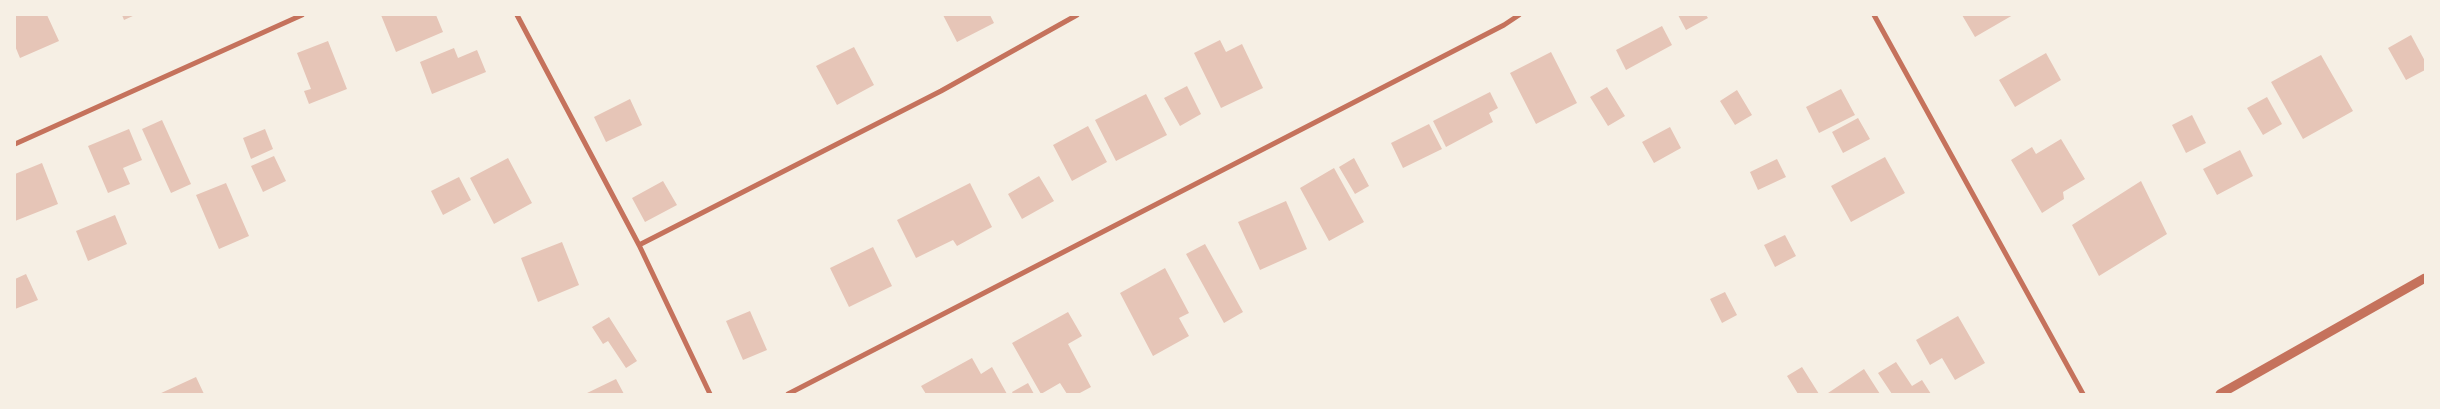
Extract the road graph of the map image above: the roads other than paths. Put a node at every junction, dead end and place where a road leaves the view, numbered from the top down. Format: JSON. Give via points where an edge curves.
{"nodes":[{"id":1,"x":302,"y":15,"type":"edge"},
{"id":2,"x":517,"y":15,"type":"edge"},
{"id":3,"x":1077,"y":15,"type":"edge"},
{"id":4,"x":1519,"y":15,"type":"edge"},
{"id":5,"x":1874,"y":15,"type":"edge"},
{"id":6,"x":15,"y":144,"type":"edge"},
{"id":7,"x":639,"y":245,"type":"junction"},
{"id":8,"x":2425,"y":278,"type":"edge"},
{"id":9,"x":710,"y":394,"type":"edge"},
{"id":10,"x":788,"y":394,"type":"edge"},
{"id":11,"x":2083,"y":394,"type":"edge"},
{"id":12,"x":2220,"y":394,"type":"edge"}],
"edges":[{"from":1,"to":6,"type":"street"},
{"from":2,"to":7,"type":"street"},
{"from":3,"to":7,"type":"street","via":[[941,91]]},
{"from":4,"to":10,"type":"street"},
{"from":5,"to":11,"type":"street"},
{"from":7,"to":9,"type":"street"},
{"from":8,"to":12,"type":"street"}]}
